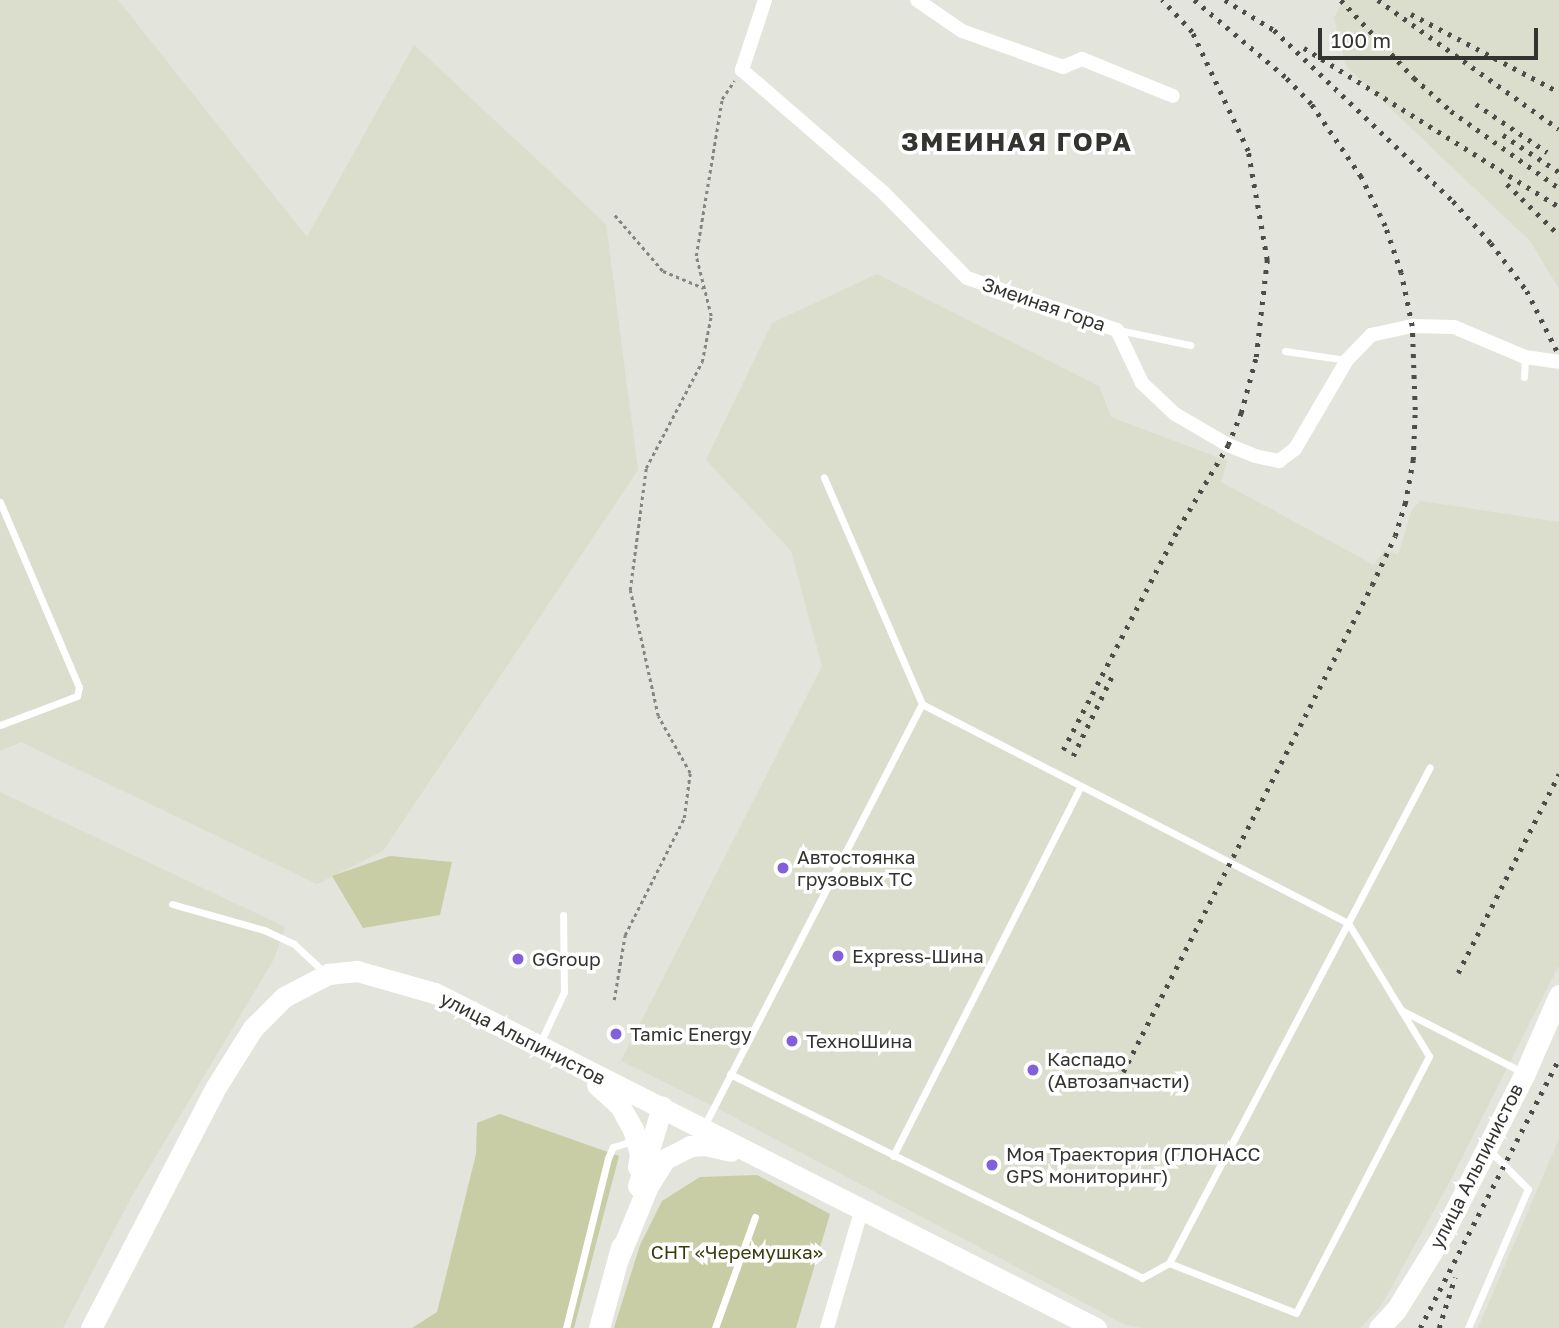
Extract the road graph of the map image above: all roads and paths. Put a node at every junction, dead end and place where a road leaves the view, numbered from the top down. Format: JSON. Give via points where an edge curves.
{"nodes":[{"id":1,"x":765,"y":0,"type":"edge"},
{"id":2,"x":917,"y":0,"type":"edge"},
{"id":3,"x":935,"y":5,"type":"edge"},
{"id":4,"x":742,"y":70,"type":"junction"},
{"id":5,"x":1173,"y":96,"type":"dead end"},
{"id":6,"x":615,"y":215,"type":"dead end"},
{"id":7,"x":704,"y":288,"type":"junction"},
{"id":8,"x":1117,"y":330,"type":"junction"},
{"id":9,"x":1190,"y":345,"type":"dead end"},
{"id":10,"x":1285,"y":351,"type":"dead end"},
{"id":11,"x":1525,"y":357,"type":"junction"},
{"id":12,"x":1347,"y":360,"type":"junction"},
{"id":13,"x":1559,"y":362,"type":"edge"},
{"id":14,"x":1524,"y":377,"type":"dead end"},
{"id":15,"x":824,"y":477,"type":"dead end"},
{"id":16,"x":0,"y":502,"type":"edge"},
{"id":17,"x":922,"y":704,"type":"junction"},
{"id":18,"x":0,"y":725,"type":"edge"},
{"id":19,"x":1430,"y":767,"type":"dead end"},
{"id":20,"x":1081,"y":786,"type":"junction"},
{"id":21,"x":172,"y":904,"type":"dead end"},
{"id":22,"x":563,"y":915,"type":"dead end"},
{"id":23,"x":1348,"y":923,"type":"junction"},
{"id":24,"x":328,"y":974,"type":"junction"},
{"id":25,"x":1559,"y":995,"type":"edge"},
{"id":26,"x":614,"y":1000,"type":"dead end"},
{"id":27,"x":1401,"y":1010,"type":"junction"},
{"id":28,"x":542,"y":1049,"type":"junction"},
{"id":29,"x":1525,"y":1073,"type":"junction"},
{"id":30,"x":730,"y":1074,"type":"junction"},
{"id":31,"x":662,"y":1107,"type":"junction"},
{"id":32,"x":702,"y":1128,"type":"junction"},
{"id":33,"x":637,"y":1140,"type":"junction"},
{"id":34,"x":1487,"y":1148,"type":"junction"},
{"id":35,"x":893,"y":1156,"type":"junction"},
{"id":36,"x":791,"y":1171,"type":"junction"},
{"id":37,"x":633,"y":1206,"type":"junction"},
{"id":38,"x":862,"y":1208,"type":"junction"},
{"id":39,"x":755,"y":1217,"type":"dead end"},
{"id":40,"x":618,"y":1259,"type":"junction"},
{"id":41,"x":1169,"y":1263,"type":"junction"},
{"id":42,"x":91,"y":1328,"type":"edge"},
{"id":43,"x":566,"y":1328,"type":"edge"},
{"id":44,"x":599,"y":1328,"type":"edge"},
{"id":45,"x":715,"y":1328,"type":"edge"},
{"id":46,"x":827,"y":1328,"type":"edge"},
{"id":47,"x":1096,"y":1328,"type":"edge"},
{"id":48,"x":1378,"y":1328,"type":"edge"},
{"id":49,"x":1468,"y":1328,"type":"edge"}],
"edges":[{"from":1,"to":4,"type":"street"},
{"from":2,"to":3,"type":"street"},
{"from":3,"to":5,"type":"street","via":[[962,31],[1063,66],[1082,59]]},
{"from":4,"to":7,"type":"path","via":[[722,99],[696,256]]},
{"from":4,"to":8,"type":"street","name":"Змеиная гора","via":[[883,192],[967,278]]},
{"from":6,"to":7,"type":"path","via":[[663,271]]},
{"from":7,"to":26,"type":"path","via":[[711,316],[702,362],[646,468],[630,590],[658,716],[691,773],[684,817],[625,935]]},
{"from":8,"to":9,"type":"lane"},
{"from":8,"to":12,"type":"street","name":"Змеиная гора","via":[[1142,383],[1175,414],[1228,445],[1279,461],[1295,449]]},
{"from":10,"to":12,"type":"lane"},
{"from":11,"to":12,"type":"street","via":[[1454,327],[1412,326],[1371,335]]},
{"from":11,"to":13,"type":"street"},
{"from":11,"to":14,"type":"lane"},
{"from":15,"to":17,"type":"lane"},
{"from":16,"to":18,"type":"lane","via":[[79,687],[78,696]]},
{"from":17,"to":20,"type":"lane"},
{"from":17,"to":30,"type":"lane"},
{"from":19,"to":23,"type":"lane"},
{"from":20,"to":23,"type":"lane"},
{"from":20,"to":35,"type":"lane"},
{"from":21,"to":24,"type":"lane","via":[[264,930],[293,944]]},
{"from":22,"to":28,"type":"lane","via":[[564,992]]},
{"from":23,"to":27,"type":"lane"},
{"from":23,"to":41,"type":"lane"},
{"from":24,"to":28,"type":"main road","name":"улица Альпинистов","via":[[357,971],[435,993]]},
{"from":24,"to":42,"type":"main road","name":"улица Альпинистов","via":[[284,997],[253,1028],[216,1087]]},
{"from":25,"to":29,"type":"main road","name":"улица Альпинистов"},
{"from":27,"to":29,"type":"lane"},
{"from":27,"to":41,"type":"lane","via":[[1429,1056],[1296,1313]]},
{"from":28,"to":31,"type":"main road","name":"улица Альпинистов"},
{"from":28,"to":33,"type":"main road","via":[[605,1090],[620,1106]]},
{"from":29,"to":34,"type":"main road","name":"улица Альпинистов"},
{"from":30,"to":32,"type":"lane"},
{"from":30,"to":35,"type":"lane"},
{"from":31,"to":32,"type":"main road","name":"улица Альпинистов"},
{"from":31,"to":37,"type":"main road"},
{"from":32,"to":36,"type":"main road","name":"улица Альпинистов"},
{"from":33,"to":37,"type":"main road","via":[[640,1154]]},
{"from":33,"to":43,"type":"lane","via":[[612,1147]]},
{"from":34,"to":48,"type":"main road","name":"улица Альпинистов","via":[[1443,1234],[1396,1310]]},
{"from":34,"to":49,"type":"lane","via":[[1528,1189]]},
{"from":35,"to":41,"type":"lane","via":[[1142,1278]]},
{"from":36,"to":38,"type":"main road","name":"улица Альпинистов"},
{"from":36,"to":40,"type":"main road","via":[[717,1147],[681,1149],[659,1166]]},
{"from":37,"to":40,"type":"main road"},
{"from":38,"to":46,"type":"street"},
{"from":38,"to":47,"type":"main road","name":"улица Альпинистов"},
{"from":39,"to":45,"type":"lane"},
{"from":40,"to":44,"type":"main road"}]}
